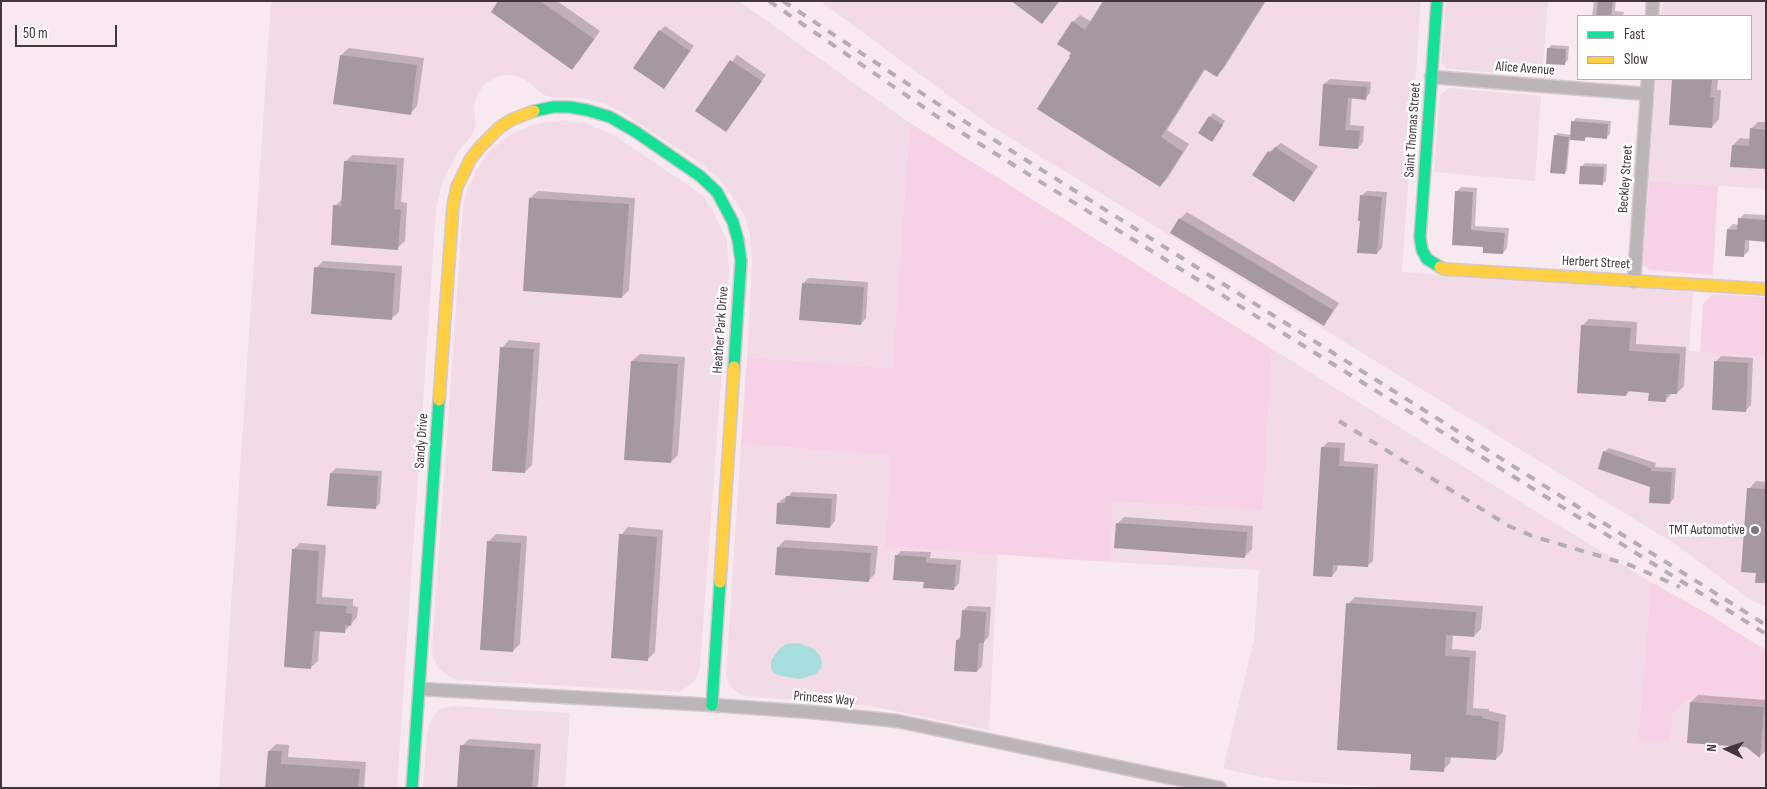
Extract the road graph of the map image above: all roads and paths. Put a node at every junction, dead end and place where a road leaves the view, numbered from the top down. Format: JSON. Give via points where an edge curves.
{"nodes":[{"id":1,"x":1437,"y":1,"type":"edge"},
{"id":2,"x":1653,"y":1,"type":"edge"},
{"id":3,"x":1652,"y":15,"type":"edge"},
{"id":4,"x":1431,"y":77,"type":"junction"},
{"id":5,"x":1648,"y":80,"type":"edge"},
{"id":6,"x":1647,"y":94,"type":"junction"},
{"id":7,"x":510,"y":113,"type":"joint"},
{"id":8,"x":1427,"y":259,"type":"joint"},
{"id":9,"x":1634,"y":281,"type":"junction"},
{"id":10,"x":1766,"y":289,"type":"edge"},
{"id":11,"x":420,"y":689,"type":"junction"},
{"id":12,"x":712,"y":705,"type":"junction"},
{"id":13,"x":412,"y":788,"type":"edge"},
{"id":14,"x":1220,"y":788,"type":"edge"}],
"edges":[{"from":1,"to":4,"type":"street","name":"Saint Thomas Street"},
{"from":2,"to":3,"type":"street"},
{"from":4,"to":6,"type":"street","name":"Alice Avenue"},
{"from":4,"to":8,"type":"street","name":"Saint Thomas Street","via":[[1420,237]]},
{"from":5,"to":6,"type":"street","name":"Beckley Street"},
{"from":6,"to":9,"type":"street","name":"Beckley Street"},
{"from":7,"to":11,"type":"street","name":"Sandy Drive","via":[[470,160],[457,187],[453,206]]},
{"from":7,"to":12,"type":"street","name":"Heather Park Drive","via":[[569,107],[610,117],[700,176],[717,192],[733,222],[741,261]]},
{"from":8,"to":9,"type":"street","name":"Herbert Street","via":[[1444,269]]},
{"from":9,"to":10,"type":"street","name":"Herbert Street"},
{"from":11,"to":12,"type":"street","name":"Princess Way"},
{"from":11,"to":13,"type":"street","name":"Sandy Drive"},
{"from":12,"to":14,"type":"street","name":"Princess Way","via":[[898,721]]}]}
